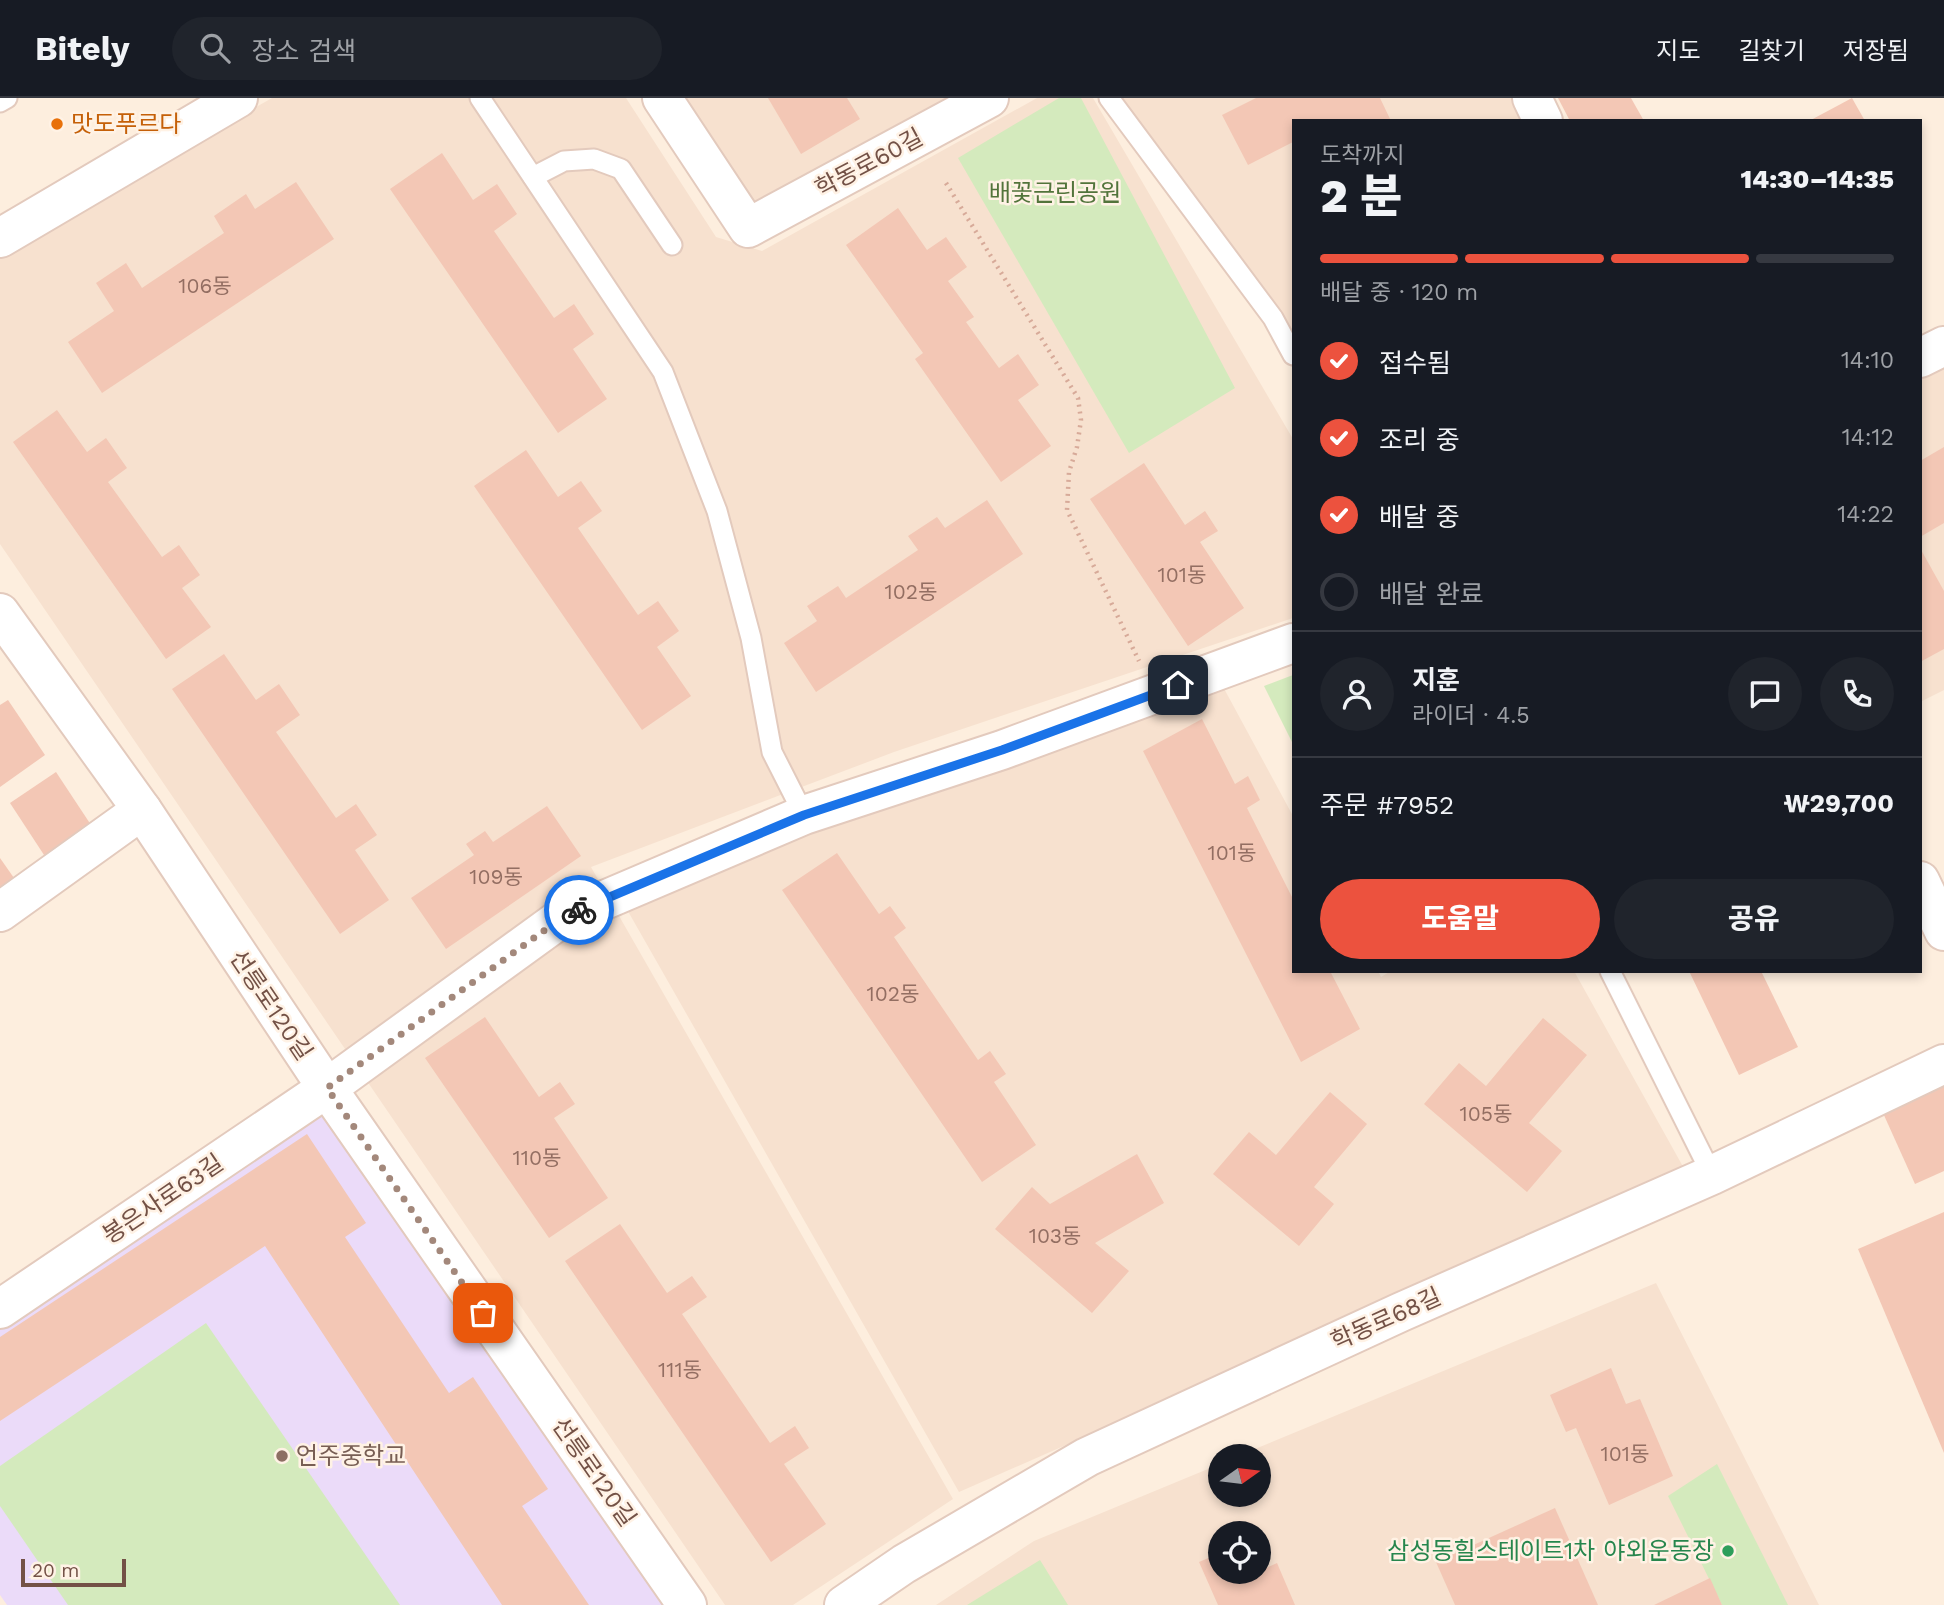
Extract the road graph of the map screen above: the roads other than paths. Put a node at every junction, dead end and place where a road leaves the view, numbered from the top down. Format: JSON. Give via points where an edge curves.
{"nodes":[{"id":1,"x":7,"y":98,"type":"edge"},
{"id":2,"x":237,"y":98,"type":"edge"},
{"id":3,"x":480,"y":98,"type":"edge"},
{"id":4,"x":662,"y":98,"type":"edge"},
{"id":5,"x":989,"y":98,"type":"edge"},
{"id":6,"x":1109,"y":98,"type":"edge"},
{"id":7,"x":1532,"y":98,"type":"edge"},
{"id":8,"x":0,"y":102,"type":"edge"},
{"id":9,"x":1542,"y":119,"type":"edge"},
{"id":10,"x":533,"y":177,"type":"junction"},
{"id":11,"x":0,"y":238,"type":"edge"},
{"id":12,"x":673,"y":245,"type":"dead end"},
{"id":13,"x":1944,"y":346,"type":"edge"},
{"id":14,"x":1292,"y":353,"type":"edge"},
{"id":15,"x":1922,"y":357,"type":"edge"},
{"id":16,"x":0,"y":613,"type":"edge"},
{"id":17,"x":1292,"y":643,"type":"edge"},
{"id":18,"x":142,"y":810,"type":"junction"},
{"id":19,"x":804,"y":815,"type":"junction"},
{"id":20,"x":1922,"y":885,"type":"edge"},
{"id":21,"x":0,"y":912,"type":"edge"},
{"id":22,"x":1944,"y":931,"type":"edge"},
{"id":23,"x":1611,"y":973,"type":"edge"},
{"id":24,"x":1944,"y":1063,"type":"edge"},
{"id":25,"x":327,"y":1088,"type":"junction"},
{"id":26,"x":1712,"y":1175,"type":"junction"},
{"id":27,"x":0,"y":1309,"type":"edge"},
{"id":28,"x":687,"y":1605,"type":"edge"},
{"id":29,"x":844,"y":1605,"type":"edge"}],
"edges":[{"from":1,"to":8,"type":"lane"},
{"from":2,"to":11,"type":"street"},
{"from":3,"to":10,"type":"lane"},
{"from":4,"to":5,"type":"street","name":"학동로60길","via":[[748,228]]},
{"from":6,"to":14,"type":"lane","via":[[1273,318]]},
{"from":7,"to":9,"type":"street"},
{"from":10,"to":12,"type":"lane","via":[[564,161],[594,159],[621,169]]},
{"from":10,"to":19,"type":"lane","via":[[663,372],[717,511],[751,638],[772,752]]},
{"from":13,"to":15,"type":"street"},
{"from":16,"to":18,"type":"street","name":"선릉로120길"},
{"from":17,"to":19,"type":"street","name":"봉은사로63길","via":[[1002,750]]},
{"from":18,"to":21,"type":"street"},
{"from":18,"to":25,"type":"street","name":"선릉로120길"},
{"from":19,"to":25,"type":"street","name":"봉은사로63길","via":[[560,919]]},
{"from":20,"to":22,"type":"street"},
{"from":23,"to":26,"type":"lane"},
{"from":24,"to":26,"type":"street","name":"학동로68길"},
{"from":25,"to":27,"type":"street","name":"봉은사로63길"},
{"from":25,"to":28,"type":"street","name":"선릉로120길"},
{"from":26,"to":29,"type":"street","name":"학동로68길","via":[[1401,1311],[1087,1457],[904,1564]]}]}
